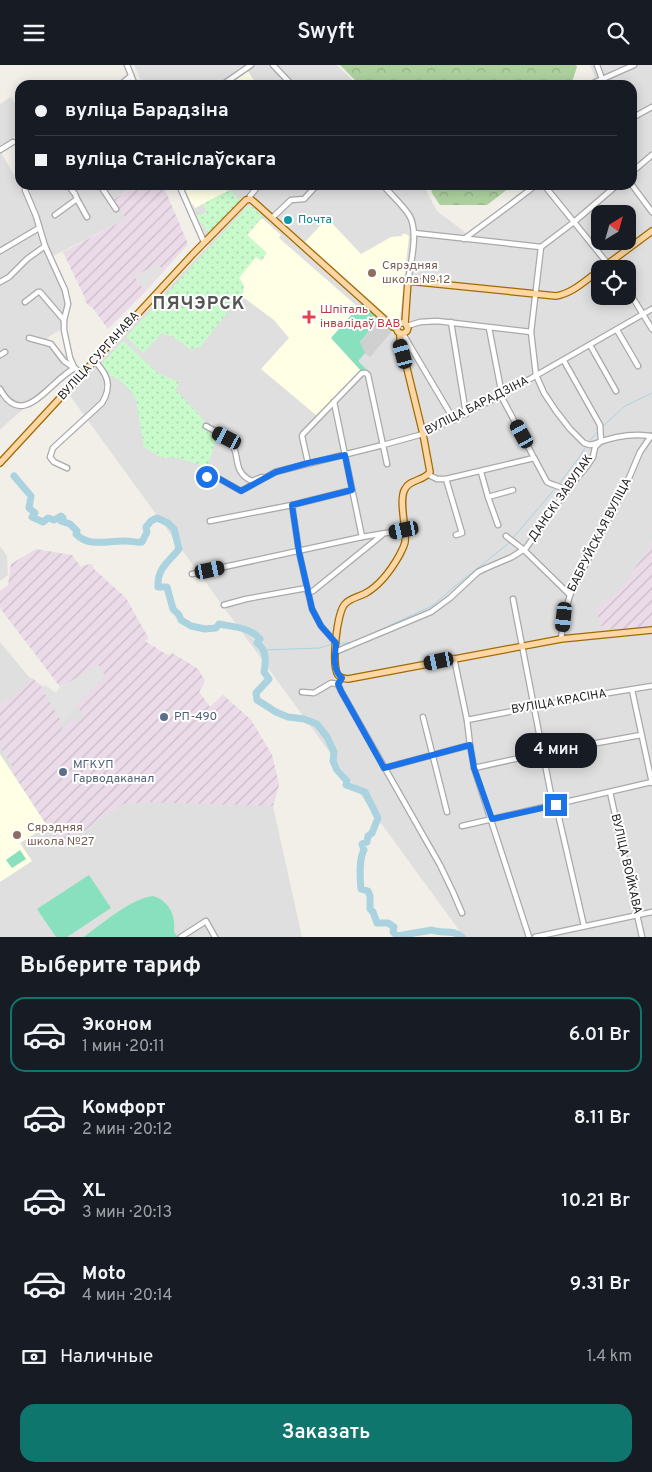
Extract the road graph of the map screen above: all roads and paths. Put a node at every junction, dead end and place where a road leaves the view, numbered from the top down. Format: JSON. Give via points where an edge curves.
{"nodes":[{"id":1,"x":126,"y":65,"type":"edge"},
{"id":2,"x":251,"y":65,"type":"edge"},
{"id":3,"x":273,"y":65,"type":"edge"},
{"id":4,"x":597,"y":65,"type":"edge"},
{"id":5,"x":634,"y":65,"type":"edge"},
{"id":6,"x":132,"y":76,"type":"junction"},
{"id":7,"x":602,"y":79,"type":"joint"},
{"id":8,"x":127,"y":80,"type":"edge"},
{"id":9,"x":133,"y":80,"type":"edge"},
{"id":10,"x":229,"y":80,"type":"edge"},
{"id":11,"x":287,"y":80,"type":"edge"},
{"id":12,"x":652,"y":107,"type":"edge"},
{"id":13,"x":637,"y":115,"type":"edge"},
{"id":14,"x":13,"y":142,"type":"dead end"},
{"id":15,"x":0,"y":150,"type":"edge"},
{"id":16,"x":652,"y":155,"type":"edge"},
{"id":17,"x":637,"y":168,"type":"edge"},
{"id":18,"x":25,"y":190,"type":"dead end"},
{"id":19,"x":72,"y":190,"type":"edge"},
{"id":20,"x":103,"y":190,"type":"edge"},
{"id":21,"x":181,"y":190,"type":"edge"},
{"id":22,"x":255,"y":190,"type":"edge"},
{"id":23,"x":313,"y":190,"type":"edge"},
{"id":24,"x":386,"y":190,"type":"edge"},
{"id":25,"x":530,"y":190,"type":"edge"},
{"id":26,"x":548,"y":190,"type":"edge"},
{"id":27,"x":611,"y":190,"type":"edge"},
{"id":28,"x":636,"y":190,"type":"edge"},
{"id":29,"x":77,"y":199,"type":"junction"},
{"id":30,"x":250,"y":199,"type":"junction"},
{"id":31,"x":116,"y":209,"type":"dead end"},
{"id":32,"x":652,"y":212,"type":"edge"},
{"id":33,"x":55,"y":215,"type":"dead end"},
{"id":34,"x":87,"y":217,"type":"dead end"},
{"id":35,"x":272,"y":218,"type":"junction"},
{"id":36,"x":574,"y":222,"type":"junction"},
{"id":37,"x":39,"y":228,"type":"junction"},
{"id":38,"x":652,"y":231,"type":"edge"},
{"id":39,"x":414,"y":233,"type":"junction"},
{"id":40,"x":464,"y":239,"type":"junction"},
{"id":41,"x":204,"y":242,"type":"junction"},
{"id":42,"x":45,"y":245,"type":"junction"},
{"id":43,"x":541,"y":247,"type":"junction"},
{"id":44,"x":0,"y":251,"type":"edge"},
{"id":45,"x":605,"y":260,"type":"edge"},
{"id":46,"x":617,"y":260,"type":"edge"},
{"id":47,"x":591,"y":276,"type":"edge"},
{"id":48,"x":408,"y":281,"type":"junction"},
{"id":49,"x":0,"y":282,"type":"edge"},
{"id":50,"x":535,"y":295,"type":"junction"},
{"id":51,"x":25,"y":302,"type":"dead end"},
{"id":52,"x":636,"y":302,"type":"edge"},
{"id":53,"x":652,"y":309,"type":"edge"},
{"id":54,"x":644,"y":314,"type":"junction"},
{"id":55,"x":64,"y":320,"type":"junction"},
{"id":56,"x":451,"y":322,"type":"junction"},
{"id":57,"x":406,"y":325,"type":"junction"},
{"id":58,"x":396,"y":328,"type":"junction"},
{"id":59,"x":489,"y":328,"type":"junction"},
{"id":60,"x":652,"y":329,"type":"edge"},
{"id":61,"x":617,"y":330,"type":"junction"},
{"id":62,"x":531,"y":332,"type":"junction"},
{"id":63,"x":402,"y":334,"type":"junction"},
{"id":64,"x":29,"y":338,"type":"dead end"},
{"id":65,"x":590,"y":345,"type":"junction"},
{"id":66,"x":6,"y":352,"type":"dead end"},
{"id":67,"x":0,"y":355,"type":"edge"},
{"id":68,"x":94,"y":360,"type":"junction"},
{"id":69,"x":564,"y":361,"type":"junction"},
{"id":70,"x":638,"y":366,"type":"dead end"},
{"id":71,"x":75,"y":368,"type":"junction"},
{"id":72,"x":81,"y":374,"type":"junction"},
{"id":73,"x":536,"y":375,"type":"junction"},
{"id":74,"x":0,"y":389,"type":"edge"},
{"id":75,"x":616,"y":391,"type":"dead end"},
{"id":76,"x":501,"y":395,"type":"junction"},
{"id":77,"x":334,"y":402,"type":"junction"},
{"id":78,"x":466,"y":414,"type":"junction"},
{"id":79,"x":454,"y":419,"type":"junction"},
{"id":80,"x":206,"y":426,"type":"dead end"},
{"id":81,"x":423,"y":434,"type":"junction"},
{"id":82,"x":651,"y":436,"type":"edge"},
{"id":83,"x":601,"y":441,"type":"junction"},
{"id":84,"x":384,"y":445,"type":"junction"},
{"id":85,"x":345,"y":455,"type":"junction"},
{"id":86,"x":534,"y":458,"type":"junction"},
{"id":87,"x":0,"y":463,"type":"edge"},
{"id":88,"x":308,"y":463,"type":"junction"},
{"id":89,"x":388,"y":464,"type":"dead end"},
{"id":90,"x":67,"y":468,"type":"dead end"},
{"id":91,"x":481,"y":472,"type":"junction"},
{"id":92,"x":268,"y":475,"type":"junction"},
{"id":93,"x":429,"y":475,"type":"junction"},
{"id":94,"x":207,"y":477,"type":"dead end"},
{"id":95,"x":446,"y":479,"type":"junction"},
{"id":96,"x":352,"y":490,"type":"junction"},
{"id":97,"x":513,"y":490,"type":"dead end"},
{"id":98,"x":567,"y":490,"type":"junction"},
{"id":99,"x":488,"y":497,"type":"junction"},
{"id":100,"x":292,"y":505,"type":"junction"},
{"id":101,"x":210,"y":521,"type":"dead end"},
{"id":102,"x":498,"y":525,"type":"dead end"},
{"id":103,"x":404,"y":530,"type":"junction"},
{"id":104,"x":383,"y":534,"type":"junction"},
{"id":105,"x":456,"y":535,"type":"dead end"},
{"id":106,"x":506,"y":536,"type":"dead end"},
{"id":107,"x":362,"y":537,"type":"junction"},
{"id":108,"x":524,"y":550,"type":"junction"},
{"id":109,"x":299,"y":552,"type":"junction"},
{"id":110,"x":192,"y":574,"type":"dead end"},
{"id":111,"x":308,"y":591,"type":"junction"},
{"id":112,"x":570,"y":595,"type":"junction"},
{"id":113,"x":514,"y":599,"type":"dead end"},
{"id":114,"x":224,"y":605,"type":"dead end"},
{"id":115,"x":652,"y":630,"type":"edge"},
{"id":116,"x":561,"y":639,"type":"junction"},
{"id":117,"x":336,"y":643,"type":"junction"},
{"id":118,"x":522,"y":645,"type":"junction"},
{"id":119,"x":335,"y":652,"type":"junction"},
{"id":120,"x":454,"y":658,"type":"junction"},
{"id":121,"x":342,"y":678,"type":"junction"},
{"id":122,"x":338,"y":684,"type":"junction"},
{"id":123,"x":652,"y":686,"type":"edge"},
{"id":124,"x":632,"y":690,"type":"junction"},
{"id":125,"x":302,"y":691,"type":"dead end"},
{"id":126,"x":534,"y":706,"type":"junction"},
{"id":127,"x":423,"y":717,"type":"dead end"},
{"id":128,"x":467,"y":720,"type":"junction"},
{"id":129,"x":641,"y":735,"type":"junction"},
{"id":130,"x":470,"y":745,"type":"junction"},
{"id":131,"x":542,"y":753,"type":"junction"},
{"id":132,"x":433,"y":755,"type":"junction"},
{"id":133,"x":384,"y":768,"type":"junction"},
{"id":134,"x":474,"y":768,"type":"junction"},
{"id":135,"x":652,"y":782,"type":"edge"},
{"id":136,"x":610,"y":792,"type":"junction"},
{"id":137,"x":554,"y":805,"type":"junction"},
{"id":138,"x":447,"y":812,"type":"dead end"},
{"id":139,"x":492,"y":819,"type":"junction"},
{"id":140,"x":462,"y":826,"type":"dead end"},
{"id":141,"x":652,"y":912,"type":"edge"},
{"id":142,"x":462,"y":913,"type":"dead end"},
{"id":143,"x":638,"y":915,"type":"junction"},
{"id":144,"x":584,"y":926,"type":"junction"},
{"id":145,"x":181,"y":937,"type":"edge"},
{"id":146,"x":215,"y":937,"type":"edge"},
{"id":147,"x":529,"y":937,"type":"edge"},
{"id":148,"x":535,"y":937,"type":"edge"},
{"id":149,"x":642,"y":937,"type":"edge"}],
"edges":[{"from":1,"to":6,"type":"street"},
{"from":2,"to":10,"type":"street"},
{"from":3,"to":11,"type":"street"},
{"from":4,"to":7,"type":"street"},
{"from":5,"to":7,"type":"street"},
{"from":6,"to":8,"type":"street"},
{"from":6,"to":9,"type":"street"},
{"from":12,"to":13,"type":"street"},
{"from":14,"to":15,"type":"street"},
{"from":16,"to":17,"type":"street"},
{"from":18,"to":37,"type":"street"},
{"from":19,"to":29,"type":"street"},
{"from":20,"to":31,"type":"street"},
{"from":21,"to":41,"type":"street"},
{"from":22,"to":30,"type":"street","name":"ВУЛІЦА СУРГАНАВА"},
{"from":23,"to":35,"type":"street","via":[[304,199],[291,200]]},
{"from":24,"to":39,"type":"street","via":[[409,215]]},
{"from":25,"to":40,"type":"street"},
{"from":26,"to":36,"type":"street"},
{"from":27,"to":36,"type":"street"},
{"from":28,"to":32,"type":"street"},
{"from":29,"to":33,"type":"street"},
{"from":29,"to":34,"type":"street"},
{"from":30,"to":35,"type":"main road"},
{"from":30,"to":41,"type":"main road","name":"ВУЛІЦА СУРГАНАВА","via":[[243,202]]},
{"from":35,"to":58,"type":"main road"},
{"from":36,"to":43,"type":"street"},
{"from":36,"to":45,"type":"street"},
{"from":37,"to":42,"type":"street"},
{"from":37,"to":44,"type":"street"},
{"from":38,"to":46,"type":"main road"},
{"from":39,"to":40,"type":"street"},
{"from":39,"to":48,"type":"street"},
{"from":40,"to":43,"type":"street"},
{"from":41,"to":68,"type":"main road","name":"ВУЛІЦА СУРГАНАВА"},
{"from":42,"to":49,"type":"street"},
{"from":42,"to":55,"type":"street","via":[[65,290],[68,303]]},
{"from":43,"to":50,"type":"street"},
{"from":47,"to":50,"type":"main road","via":[[562,295]]},
{"from":48,"to":50,"type":"main road"},
{"from":48,"to":57,"type":"main road"},
{"from":50,"to":62,"type":"street"},
{"from":51,"to":55,"type":"street","via":[[40,292]]},
{"from":52,"to":54,"type":"street"},
{"from":53,"to":54,"type":"street","name":"ВУЛІЦА БАРАДЗІНА"},
{"from":54,"to":60,"type":"street"},
{"from":54,"to":61,"type":"street","name":"ВУЛІЦА БАРАДЗІНА"},
{"from":55,"to":71,"type":"street","via":[[70,358]]},
{"from":56,"to":57,"type":"street"},
{"from":56,"to":59,"type":"street"},
{"from":56,"to":78,"type":"street"},
{"from":57,"to":58,"type":"main road","via":[[399,323]]},
{"from":57,"to":63,"type":"main road","via":[[407,331]]},
{"from":58,"to":63,"type":"main road"},
{"from":59,"to":62,"type":"street"},
{"from":59,"to":76,"type":"street"},
{"from":61,"to":65,"type":"street","name":"ВУЛІЦА БАРАДЗІНА"},
{"from":61,"to":70,"type":"street"},
{"from":62,"to":73,"type":"street"},
{"from":63,"to":79,"type":"street"},
{"from":63,"to":81,"type":"main road","via":[[400,340]]},
{"from":64,"to":71,"type":"street","via":[[50,344],[64,361]]},
{"from":65,"to":69,"type":"street","name":"ВУЛІЦА БАРАДЗІНА"},
{"from":65,"to":75,"type":"street"},
{"from":66,"to":67,"type":"street"},
{"from":68,"to":72,"type":"main road","name":"ВУЛІЦА СУРГАНАВА"},
{"from":68,"to":90,"type":"street","via":[[107,380],[108,393],[102,403],[50,453],[54,462]]},
{"from":69,"to":73,"type":"street","name":"ВУЛІЦА БАРАДЗІНА"},
{"from":69,"to":83,"type":"street","via":[[600,425]]},
{"from":71,"to":72,"type":"street"},
{"from":71,"to":74,"type":"street","name":"ВУЛІЦА СУРГАНАВА","via":[[23,406],[10,403]]},
{"from":72,"to":87,"type":"main road","name":"ВУЛІЦА СУРГАНАВА"},
{"from":73,"to":76,"type":"street","name":"ВУЛІЦА БАРАДЗІНА"},
{"from":73,"to":83,"type":"street","name":"БАБРУЙСКАЯ ВУЛІЦА","via":[[544,393],[577,437],[590,445]]},
{"from":76,"to":78,"type":"street","name":"ВУЛІЦА БАРАДЗІНА"},
{"from":76,"to":86,"type":"street"},
{"from":77,"to":84,"type":"street","via":[[362,373],[366,373]]},
{"from":77,"to":85,"type":"street"},
{"from":77,"to":88,"type":"street","via":[[302,436]]},
{"from":78,"to":79,"type":"street","name":"ВУЛІЦА БАРАДЗІНА"},
{"from":79,"to":81,"type":"street","name":"ВУЛІЦА БАРАДЗІНА"},
{"from":80,"to":92,"type":"street","via":[[230,440],[244,476],[252,481]]},
{"from":81,"to":84,"type":"street","name":"ВУЛІЦА БАРАДЗІНА"},
{"from":81,"to":93,"type":"main road"},
{"from":82,"to":83,"type":"street","name":"БАБРУЙСКАЯ ВУЛІЦА","via":[[629,435]]},
{"from":82,"to":112,"type":"street","name":"БАБРУЙСКАЯ ВУЛІЦА","via":[[640,452]]},
{"from":83,"to":98,"type":"street","name":"ДАНСКІ ЗАВУЛАК","via":[[587,466]]},
{"from":84,"to":85,"type":"street","name":"ВУЛІЦА БАРАДЗІНА"},
{"from":84,"to":89,"type":"street"},
{"from":85,"to":88,"type":"street","name":"ВУЛІЦА БАРАДЗІНА"},
{"from":85,"to":96,"type":"street"},
{"from":86,"to":91,"type":"street"},
{"from":86,"to":98,"type":"street","via":[[547,482]]},
{"from":88,"to":92,"type":"street","name":"ВУЛІЦА БАРАДЗІНА"},
{"from":91,"to":95,"type":"street"},
{"from":91,"to":99,"type":"street"},
{"from":92,"to":94,"type":"street","name":"ВУЛІЦА БАРАДЗІНА","via":[[241,491],[218,478]]},
{"from":93,"to":95,"type":"street"},
{"from":93,"to":103,"type":"main road","via":[[404,489]]},
{"from":95,"to":105,"type":"street","via":[[462,533]]},
{"from":96,"to":100,"type":"street"},
{"from":96,"to":107,"type":"street"},
{"from":97,"to":99,"type":"street"},
{"from":98,"to":108,"type":"street","name":"ДАНСКІ ЗАВУЛАК"},
{"from":99,"to":102,"type":"street"},
{"from":100,"to":101,"type":"street"},
{"from":100,"to":109,"type":"street"},
{"from":103,"to":104,"type":"street"},
{"from":103,"to":117,"type":"main road","via":[[405,543],[390,571],[365,594],[345,603]]},
{"from":104,"to":107,"type":"street"},
{"from":104,"to":111,"type":"street","via":[[313,591]]},
{"from":106,"to":108,"type":"street"},
{"from":107,"to":109,"type":"street"},
{"from":108,"to":112,"type":"street"},
{"from":108,"to":119,"type":"street","name":"ДАНСКІ ЗАВУЛАК","via":[[478,572],[431,612]]},
{"from":109,"to":110,"type":"street"},
{"from":109,"to":111,"type":"street"},
{"from":111,"to":114,"type":"street"},
{"from":111,"to":117,"type":"street","via":[[316,619]]},
{"from":112,"to":116,"type":"street","name":"БАБРУЙСКАЯ ВУЛІЦА"},
{"from":113,"to":118,"type":"street"},
{"from":115,"to":116,"type":"main road"},
{"from":116,"to":118,"type":"main road"},
{"from":117,"to":119,"type":"main road"},
{"from":118,"to":120,"type":"main road"},
{"from":118,"to":126,"type":"street"},
{"from":119,"to":121,"type":"main road","via":[[337,673]]},
{"from":120,"to":121,"type":"main road"},
{"from":120,"to":128,"type":"street"},
{"from":121,"to":122,"type":"street"},
{"from":122,"to":125,"type":"street","via":[[331,683],[314,693]]},
{"from":122,"to":133,"type":"street"},
{"from":123,"to":124,"type":"street","name":"ВУЛІЦА КРАСІНА"},
{"from":124,"to":126,"type":"street","name":"ВУЛІЦА КРАСІНА"},
{"from":124,"to":129,"type":"street"},
{"from":126,"to":128,"type":"street","name":"ВУЛІЦА КРАСІНА"},
{"from":126,"to":131,"type":"street"},
{"from":127,"to":132,"type":"street"},
{"from":128,"to":130,"type":"street"},
{"from":129,"to":131,"type":"street"},
{"from":129,"to":135,"type":"street"},
{"from":130,"to":132,"type":"street"},
{"from":130,"to":134,"type":"street"},
{"from":131,"to":134,"type":"street"},
{"from":131,"to":137,"type":"street"},
{"from":132,"to":133,"type":"street"},
{"from":132,"to":138,"type":"street"},
{"from":133,"to":142,"type":"street","via":[[440,865]]},
{"from":134,"to":139,"type":"street"},
{"from":135,"to":136,"type":"street"},
{"from":136,"to":137,"type":"street"},
{"from":136,"to":143,"type":"street","name":"ВУЛІЦА ВОЙКАВА"},
{"from":137,"to":139,"type":"street"},
{"from":137,"to":144,"type":"street"},
{"from":139,"to":140,"type":"street"},
{"from":139,"to":147,"type":"street"},
{"from":141,"to":143,"type":"street"},
{"from":143,"to":144,"type":"street"},
{"from":143,"to":149,"type":"street","name":"ВУЛІЦА ВОЙКАВА"},
{"from":144,"to":148,"type":"street"},
{"from":145,"to":146,"type":"street","via":[[206,921]]}]}
